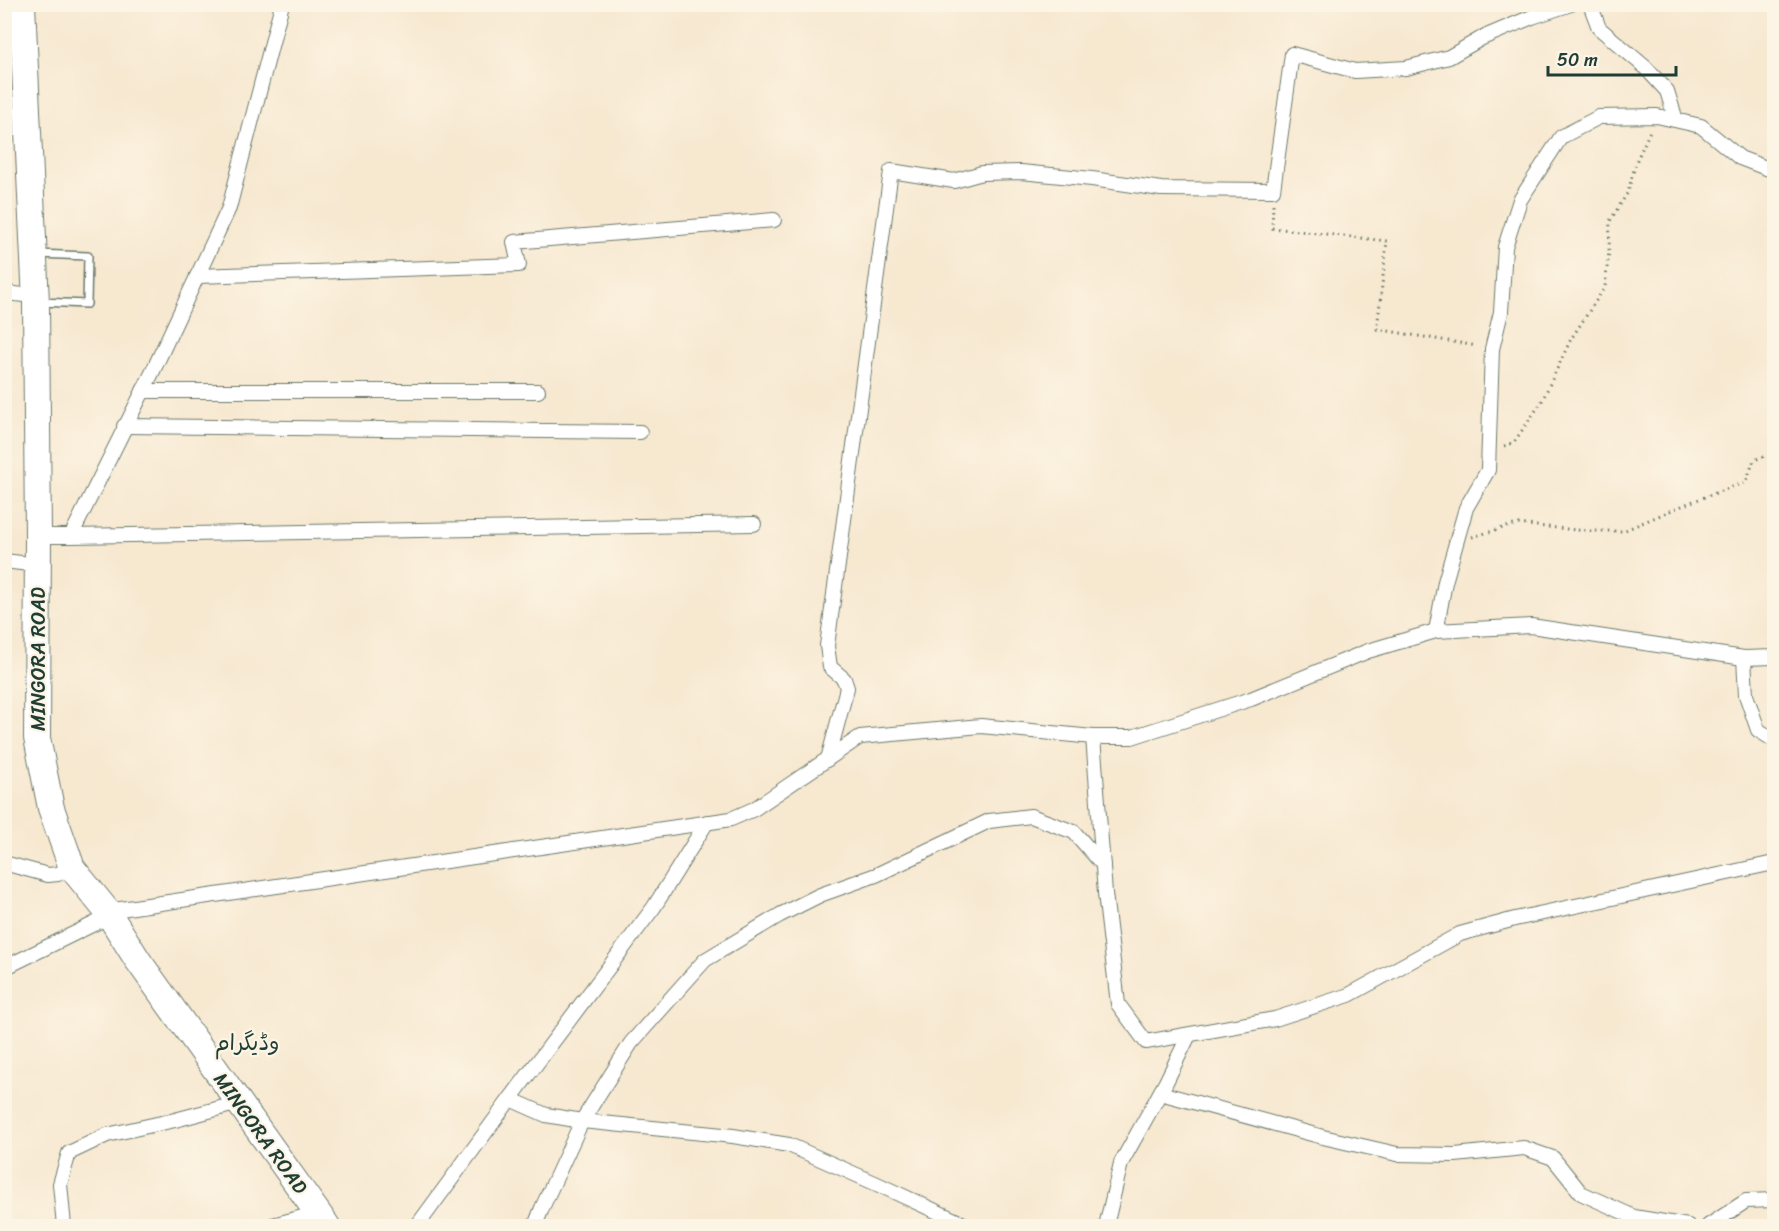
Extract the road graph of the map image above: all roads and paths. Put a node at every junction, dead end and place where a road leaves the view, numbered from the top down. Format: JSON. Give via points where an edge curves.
{"nodes":[{"id":1,"x":22,"y":4,"type":"edge"},
{"id":2,"x":282,"y":4,"type":"edge"},
{"id":3,"x":1571,"y":4,"type":"edge"},
{"id":4,"x":1590,"y":4,"type":"edge"},
{"id":5,"x":1657,"y":116,"type":"junction"},
{"id":6,"x":1676,"y":120,"type":"junction"},
{"id":7,"x":1774,"y":171,"type":"edge"},
{"id":8,"x":1274,"y":190,"type":"junction"},
{"id":9,"x":774,"y":220,"type":"dead end"},
{"id":10,"x":34,"y":254,"type":"junction"},
{"id":11,"x":197,"y":276,"type":"junction"},
{"id":12,"x":4,"y":293,"type":"edge"},
{"id":13,"x":35,"y":299,"type":"junction"},
{"id":14,"x":1492,"y":349,"type":"junction"},
{"id":15,"x":143,"y":391,"type":"junction"},
{"id":16,"x":538,"y":391,"type":"dead end"},
{"id":17,"x":124,"y":426,"type":"junction"},
{"id":18,"x":640,"y":432,"type":"dead end"},
{"id":19,"x":1488,"y":453,"type":"junction"},
{"id":20,"x":1774,"y":453,"type":"edge"},
{"id":21,"x":754,"y":524,"type":"dead end"},
{"id":22,"x":38,"y":536,"type":"junction"},
{"id":23,"x":70,"y":536,"type":"junction"},
{"id":24,"x":1456,"y":542,"type":"junction"},
{"id":25,"x":4,"y":561,"type":"edge"},
{"id":26,"x":38,"y":565,"type":"junction"},
{"id":27,"x":1436,"y":631,"type":"junction"},
{"id":28,"x":1774,"y":657,"type":"edge"},
{"id":29,"x":1744,"y":658,"type":"junction"},
{"id":30,"x":1093,"y":737,"type":"junction"},
{"id":31,"x":1774,"y":740,"type":"edge"},
{"id":32,"x":828,"y":759,"type":"junction"},
{"id":33,"x":707,"y":822,"type":"junction"},
{"id":34,"x":4,"y":863,"type":"edge"},
{"id":35,"x":1774,"y":863,"type":"edge"},
{"id":36,"x":1103,"y":865,"type":"junction"},
{"id":37,"x":72,"y":868,"type":"junction"},
{"id":38,"x":109,"y":914,"type":"junction"},
{"id":39,"x":4,"y":968,"type":"edge"},
{"id":40,"x":1189,"y":1035,"type":"junction"},
{"id":41,"x":1160,"y":1093,"type":"junction"},
{"id":42,"x":510,"y":1099,"type":"junction"},
{"id":43,"x":239,"y":1103,"type":"junction"},
{"id":44,"x":582,"y":1121,"type":"junction"},
{"id":45,"x":1774,"y":1200,"type":"edge"},
{"id":46,"x":323,"y":1220,"type":"edge"},
{"id":47,"x":64,"y":1227,"type":"edge"},
{"id":48,"x":269,"y":1227,"type":"edge"},
{"id":49,"x":417,"y":1227,"type":"edge"},
{"id":50,"x":536,"y":1227,"type":"edge"},
{"id":51,"x":968,"y":1227,"type":"edge"},
{"id":52,"x":1106,"y":1227,"type":"edge"},
{"id":53,"x":1688,"y":1227,"type":"edge"},
{"id":54,"x":1708,"y":1227,"type":"edge"}],
"edges":[{"from":1,"to":10,"type":"highway","name":"MINGORA ROAD"},
{"from":2,"to":11,"type":"street","via":[[229,208]]},
{"from":3,"to":8,"type":"street","via":[[1492,34],[1449,57],[1406,68],[1355,71],[1292,54]]},
{"from":4,"to":6,"type":"street","via":[[1599,28],[1667,91]]},
{"from":5,"to":6,"type":"street"},
{"from":5,"to":14,"type":"street","via":[[1599,117],[1561,137],[1520,200],[1505,247],[1501,312]]},
{"from":5,"to":19,"type":"path","via":[[1636,162],[1628,192],[1610,221],[1605,287],[1571,339],[1541,403],[1514,442]]},
{"from":6,"to":7,"type":"street","via":[[1701,126],[1740,158]]},
{"from":8,"to":14,"type":"path","via":[[1272,228],[1387,241],[1377,329]]},
{"from":8,"to":32,"type":"street","via":[[1161,189],[1021,172],[982,173],[954,181],[891,171],[827,646],[830,667],[847,688]]},
{"from":9,"to":11,"type":"street","via":[[514,242],[519,265]]},
{"from":10,"to":13,"type":"highway","name":"MINGORA ROAD"},
{"from":10,"to":13,"type":"lane","via":[[88,256],[87,304]]},
{"from":11,"to":15,"type":"street"},
{"from":12,"to":13,"type":"street"},
{"from":13,"to":22,"type":"highway","name":"MINGORA ROAD"},
{"from":14,"to":19,"type":"street"},
{"from":15,"to":16,"type":"street"},
{"from":15,"to":17,"type":"street"},
{"from":17,"to":18,"type":"street"},
{"from":17,"to":23,"type":"street"},
{"from":19,"to":24,"type":"street","via":[[1488,470],[1466,508]]},
{"from":20,"to":24,"type":"path","via":[[1754,460],[1746,482],[1623,531],[1517,524]]},
{"from":21,"to":23,"type":"street"},
{"from":22,"to":23,"type":"street"},
{"from":22,"to":26,"type":"highway","name":"MINGORA ROAD"},
{"from":24,"to":27,"type":"street"},
{"from":25,"to":26,"type":"street"},
{"from":26,"to":37,"type":"highway","name":"MINGORA ROAD","via":[[37,738],[51,808]]},
{"from":27,"to":29,"type":"street","via":[[1531,626]]},
{"from":27,"to":30,"type":"street","via":[[1368,651],[1251,699],[1132,737]]},
{"from":28,"to":29,"type":"street"},
{"from":29,"to":31,"type":"street","via":[[1746,695],[1758,730]]},
{"from":30,"to":32,"type":"street","via":[[981,726],[860,737]]},
{"from":30,"to":36,"type":"street"},
{"from":32,"to":33,"type":"street","via":[[754,810],[731,819]]},
{"from":33,"to":38,"type":"street"},
{"from":33,"to":42,"type":"street","via":[[654,907]]},
{"from":34,"to":37,"type":"street","via":[[48,875]]},
{"from":35,"to":40,"type":"street","via":[[1460,934],[1349,995],[1275,1019]]},
{"from":36,"to":40,"type":"street","via":[[1118,1004],[1146,1042]]},
{"from":36,"to":44,"type":"street","via":[[1074,832],[1031,816],[989,822],[876,875],[820,895],[705,960],[631,1043]]},
{"from":37,"to":38,"type":"highway","name":"MINGORA ROAD"},
{"from":38,"to":39,"type":"street"},
{"from":38,"to":43,"type":"highway","name":"MINGORA ROAD"},
{"from":40,"to":41,"type":"street"},
{"from":41,"to":52,"type":"street","via":[[1121,1163]]},
{"from":41,"to":53,"type":"street","via":[[1397,1154],[1455,1155],[1524,1148],[1553,1158],[1581,1193],[1634,1217]]},
{"from":42,"to":44,"type":"street","via":[[546,1115]]},
{"from":42,"to":49,"type":"street"},
{"from":43,"to":46,"type":"highway","name":"MINGORA ROAD"},
{"from":43,"to":47,"type":"street","via":[[107,1135],[69,1153],[60,1184]]},
{"from":44,"to":50,"type":"street"},
{"from":44,"to":51,"type":"street","via":[[789,1145]]},
{"from":45,"to":54,"type":"street","via":[[1746,1201]]},
{"from":46,"to":48,"type":"street"}]}
